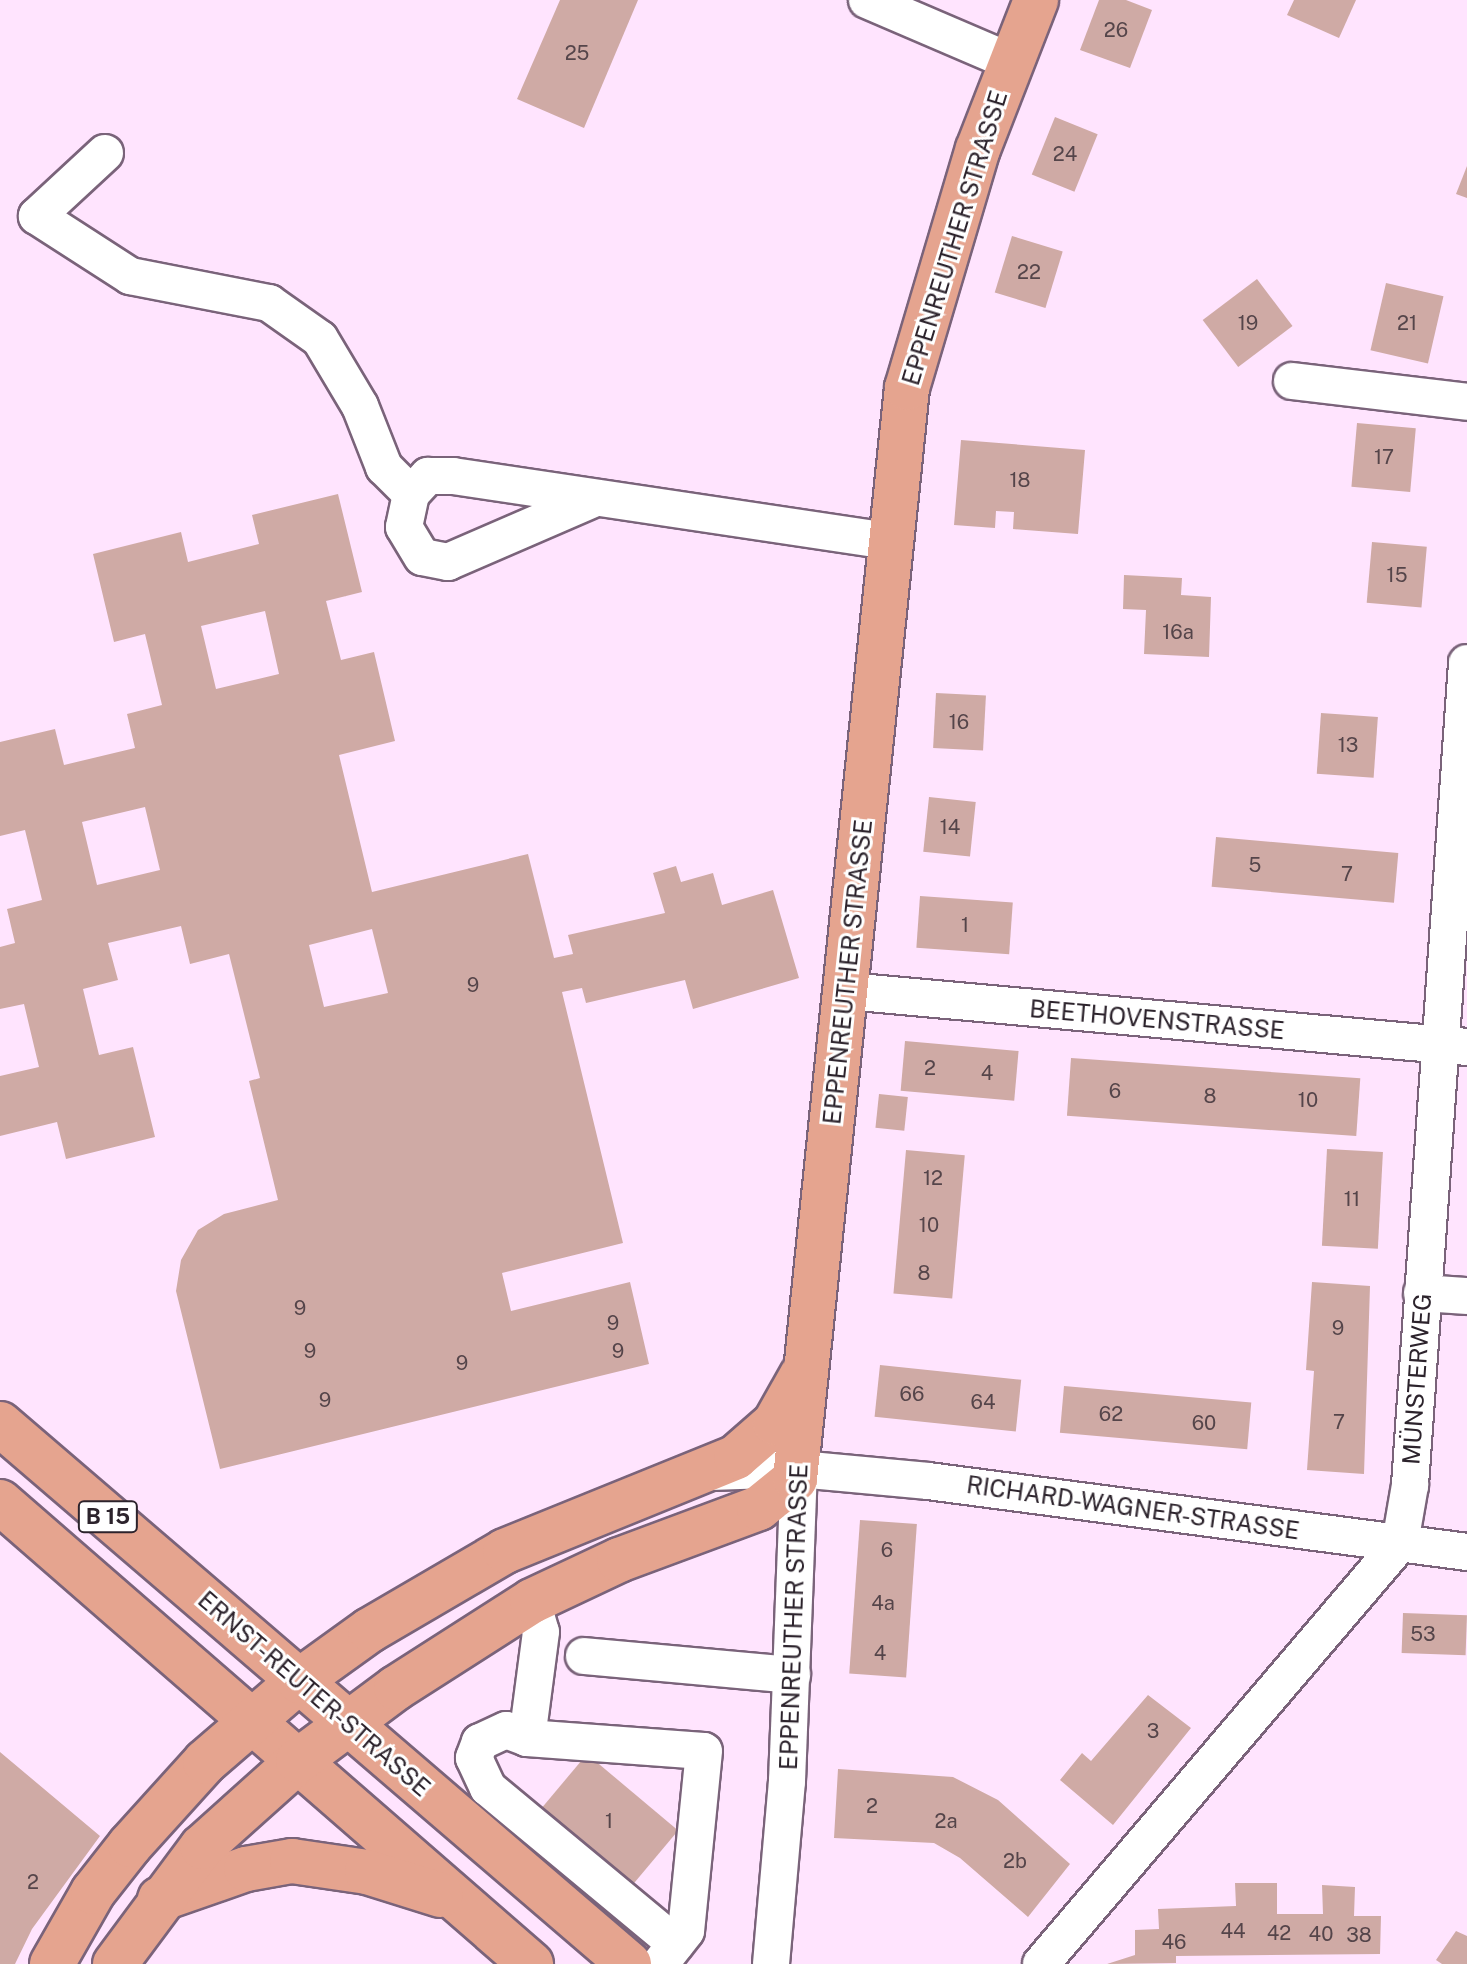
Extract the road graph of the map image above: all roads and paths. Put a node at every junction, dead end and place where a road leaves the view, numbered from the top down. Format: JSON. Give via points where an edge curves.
{"nodes":[{"id":1,"x":867,"y":0,"type":"edge"},
{"id":2,"x":1036,"y":0,"type":"edge"},
{"id":3,"x":1012,"y":62,"type":"junction"},
{"id":4,"x":105,"y":153,"type":"dead end"},
{"id":5,"x":1292,"y":381,"type":"dead end"},
{"id":6,"x":1467,"y":402,"type":"edge"},
{"id":7,"x":411,"y":494,"type":"junction"},
{"id":8,"x":591,"y":500,"type":"junction"},
{"id":9,"x":888,"y":541,"type":"junction"},
{"id":10,"x":1467,"y":663,"type":"edge"},
{"id":11,"x":847,"y":991,"type":"junction"},
{"id":12,"x":1453,"y":1046,"type":"edge"},
{"id":13,"x":1422,"y":1293,"type":"junction"},
{"id":14,"x":1467,"y":1296,"type":"edge"},
{"id":15,"x":811,"y":1350,"type":"junction"},
{"id":16,"x":0,"y":1424,"type":"edge"},
{"id":17,"x":799,"y":1469,"type":"junction"},
{"id":18,"x":697,"y":1475,"type":"junction"},
{"id":19,"x":0,"y":1502,"type":"edge"},
{"id":20,"x":1400,"y":1543,"type":"junction"},
{"id":21,"x":1467,"y":1552,"type":"edge"},
{"id":22,"x":532,"y":1601,"type":"junction"},
{"id":23,"x":584,"y":1656,"type":"dead end"},
{"id":24,"x":792,"y":1675,"type":"junction"},
{"id":25,"x":299,"y":1681,"type":"junction"},
{"id":26,"x":251,"y":1720,"type":"junction"},
{"id":27,"x":347,"y":1723,"type":"junction"},
{"id":28,"x":527,"y":1738,"type":"junction"},
{"id":29,"x":298,"y":1761,"type":"junction"},
{"id":30,"x":158,"y":1900,"type":"junction"},
{"id":31,"x":461,"y":1902,"type":"junction"},
{"id":32,"x":668,"y":1954,"type":"edge"},
{"id":33,"x":52,"y":1964,"type":"edge"},
{"id":34,"x":115,"y":1964,"type":"edge"},
{"id":35,"x":531,"y":1964,"type":"edge"},
{"id":36,"x":629,"y":1964,"type":"edge"},
{"id":37,"x":771,"y":1964,"type":"edge"},
{"id":38,"x":1041,"y":1964,"type":"edge"}],
"edges":[{"from":1,"to":3,"type":"street"},
{"from":2,"to":3,"type":"main road","name":"EPPENREUTHER STRASSE"},
{"from":3,"to":9,"type":"main road","name":"EPPENREUTHER STRASSE","via":[[978,149],[907,388]]},
{"from":4,"to":7,"type":"street","via":[[37,216],[130,276],[269,303],[320,339],[360,406],[384,467]]},
{"from":5,"to":6,"type":"street"},
{"from":7,"to":8,"type":"street","via":[[428,476],[453,476]]},
{"from":7,"to":8,"type":"street","via":[[404,512],[409,540],[422,557],[448,562]]},
{"from":8,"to":9,"type":"street"},
{"from":9,"to":11,"type":"main road","name":"EPPENREUTHER STRASSE"},
{"from":10,"to":12,"type":"street","name":"MÜNSTERWEG"},
{"from":11,"to":12,"type":"street","name":"BEETHOVENSTRASSE"},
{"from":11,"to":15,"type":"main road","name":"EPPENREUTHER STRASSE"},
{"from":12,"to":13,"type":"street","name":"MÜNSTERWEG"},
{"from":13,"to":14,"type":"street"},
{"from":13,"to":20,"type":"street","name":"MÜNSTERWEG","via":[[1410,1485]]},
{"from":15,"to":17,"type":"main road","name":"EPPENREUTHER STRASSE"},
{"from":15,"to":18,"type":"main road","name":"RICHARD-WAGNER-STRASSE","via":[[793,1398],[775,1423],[736,1457]]},
{"from":16,"to":25,"type":"main road","name":"ERNST-REUTER-STRASSE","number":"B 15"},
{"from":17,"to":18,"type":"street","name":"RICHARD-WAGNER-STRASSE"},
{"from":17,"to":20,"type":"street","name":"RICHARD-WAGNER-STRASSE","via":[[1068,1497]]},
{"from":17,"to":22,"type":"main road","via":[[783,1491],[759,1508],[619,1560]]},
{"from":17,"to":24,"type":"street","name":"EPPENREUTHER STRASSE"},
{"from":18,"to":25,"type":"main road","name":"RICHARD-WAGNER-STRASSE","via":[[505,1551],[370,1630]]},
{"from":19,"to":26,"type":"main road","number":"B 15"},
{"from":20,"to":21,"type":"street","name":"RICHARD-WAGNER-STRASSE"},
{"from":20,"to":38,"type":"street"},
{"from":22,"to":27,"type":"main road"},
{"from":22,"to":28,"type":"street","via":[[541,1632]]},
{"from":23,"to":24,"type":"street"},
{"from":24,"to":37,"type":"street","name":"EPPENREUTHER STRASSE"},
{"from":25,"to":26,"type":"main road","name":"RICHARD-WAGNER-STRASSE"},
{"from":25,"to":27,"type":"main road","name":"ERNST-REUTER-STRASSE","number":"B 15"},
{"from":26,"to":29,"type":"main road","number":"B 15"},
{"from":26,"to":33,"type":"main road","name":"RICHARD-WAGNER-STRASSE","via":[[130,1845],[93,1892]]},
{"from":27,"to":29,"type":"main road"},
{"from":27,"to":36,"type":"main road","name":"ERNST-REUTER-STRASSE","number":"B 15"},
{"from":28,"to":32,"type":"street","via":[[506,1730],[480,1742],[474,1758],[488,1788]]},
{"from":28,"to":32,"type":"street","via":[[704,1751],[686,1931]]},
{"from":29,"to":30,"type":"main road","via":[[202,1847]]},
{"from":29,"to":31,"type":"main road","number":"B 15"},
{"from":30,"to":31,"type":"main road","via":[[210,1879],[292,1861],[367,1872]]},
{"from":30,"to":34,"type":"main road"},
{"from":31,"to":35,"type":"main road","number":"B 15"}]}
